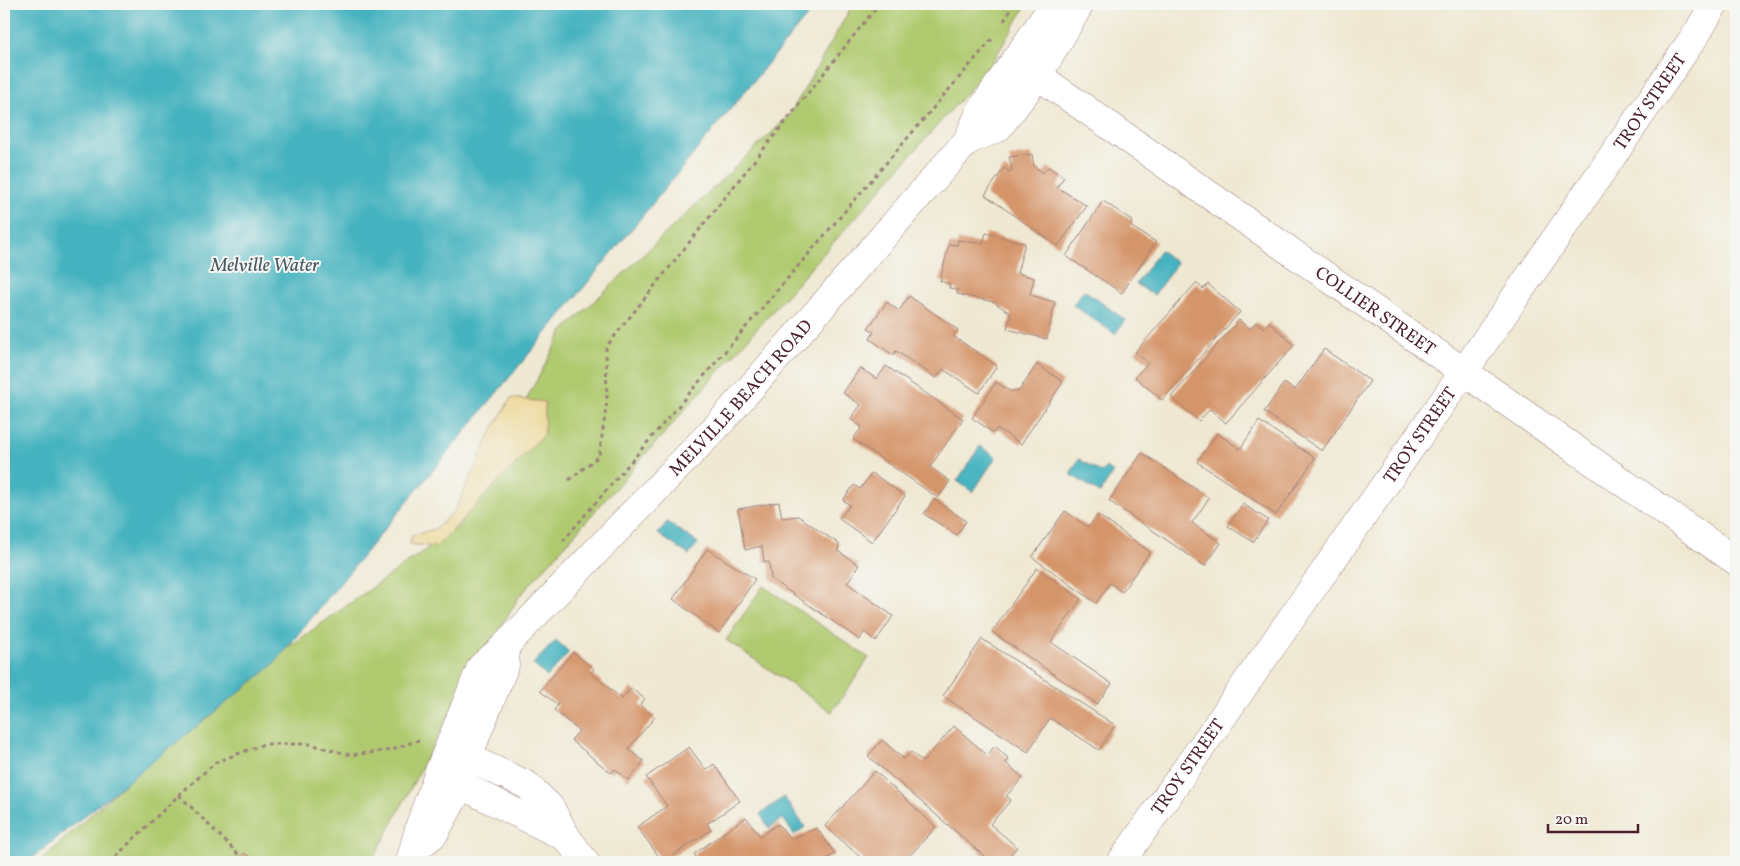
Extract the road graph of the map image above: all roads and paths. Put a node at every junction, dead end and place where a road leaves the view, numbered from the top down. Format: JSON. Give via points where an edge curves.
{"nodes":[{"id":1,"x":879,"y":4,"type":"edge"},
{"id":2,"x":1013,"y":4,"type":"edge"},
{"id":3,"x":1054,"y":4,"type":"edge"},
{"id":4,"x":1080,"y":4,"type":"edge"},
{"id":5,"x":1714,"y":4,"type":"edge"},
{"id":6,"x":1002,"y":24,"type":"dead end"},
{"id":7,"x":999,"y":31,"type":"dead end"},
{"id":8,"x":1015,"y":60,"type":"junction"},
{"id":9,"x":1038,"y":76,"type":"junction"},
{"id":10,"x":967,"y":141,"type":"junction"},
{"id":11,"x":1463,"y":373,"type":"junction"},
{"id":12,"x":569,"y":480,"type":"dead end"},
{"id":13,"x":558,"y":546,"type":"dead end"},
{"id":14,"x":1736,"y":562,"type":"edge"},
{"id":15,"x":423,"y":739,"type":"dead end"},
{"id":16,"x":454,"y":766,"type":"junction"},
{"id":17,"x":179,"y":795,"type":"junction"},
{"id":18,"x":412,"y":856,"type":"edge"},
{"id":19,"x":241,"y":857,"type":"dead end"},
{"id":20,"x":110,"y":862,"type":"edge"},
{"id":21,"x":585,"y":862,"type":"edge"},
{"id":22,"x":1121,"y":862,"type":"edge"}],
"edges":[{"from":1,"to":12,"type":"path","via":[[606,347],[607,402],[599,456]]},
{"from":2,"to":6,"type":"path"},
{"from":3,"to":8,"type":"street","name":"MELVILLE BEACH ROAD"},
{"from":4,"to":9,"type":"street","name":"MELVILLE BEACH ROAD"},
{"from":5,"to":11,"type":"street","name":"TROY STREET"},
{"from":7,"to":13,"type":"path"},
{"from":8,"to":9,"type":"street","name":"COLLIER STREET"},
{"from":8,"to":10,"type":"street","name":"MELVILLE BEACH ROAD","via":[[981,110]]},
{"from":9,"to":10,"type":"street","name":"MELVILLE BEACH ROAD","via":[[998,128]]},
{"from":9,"to":11,"type":"street","name":"COLLIER STREET"},
{"from":10,"to":16,"type":"street","name":"MELVILLE BEACH ROAD","via":[[719,424],[481,667]]},
{"from":11,"to":14,"type":"street","name":"COLLIER STREET"},
{"from":11,"to":22,"type":"street","name":"TROY STREET"},
{"from":15,"to":17,"type":"path","via":[[391,750],[351,755],[309,744],[264,744],[216,762]]},
{"from":16,"to":18,"type":"street","name":"MELVILLE BEACH ROAD","via":[[434,834]]},
{"from":16,"to":21,"type":"street","via":[[567,838]]},
{"from":17,"to":19,"type":"path"},
{"from":17,"to":20,"type":"path"}]}
